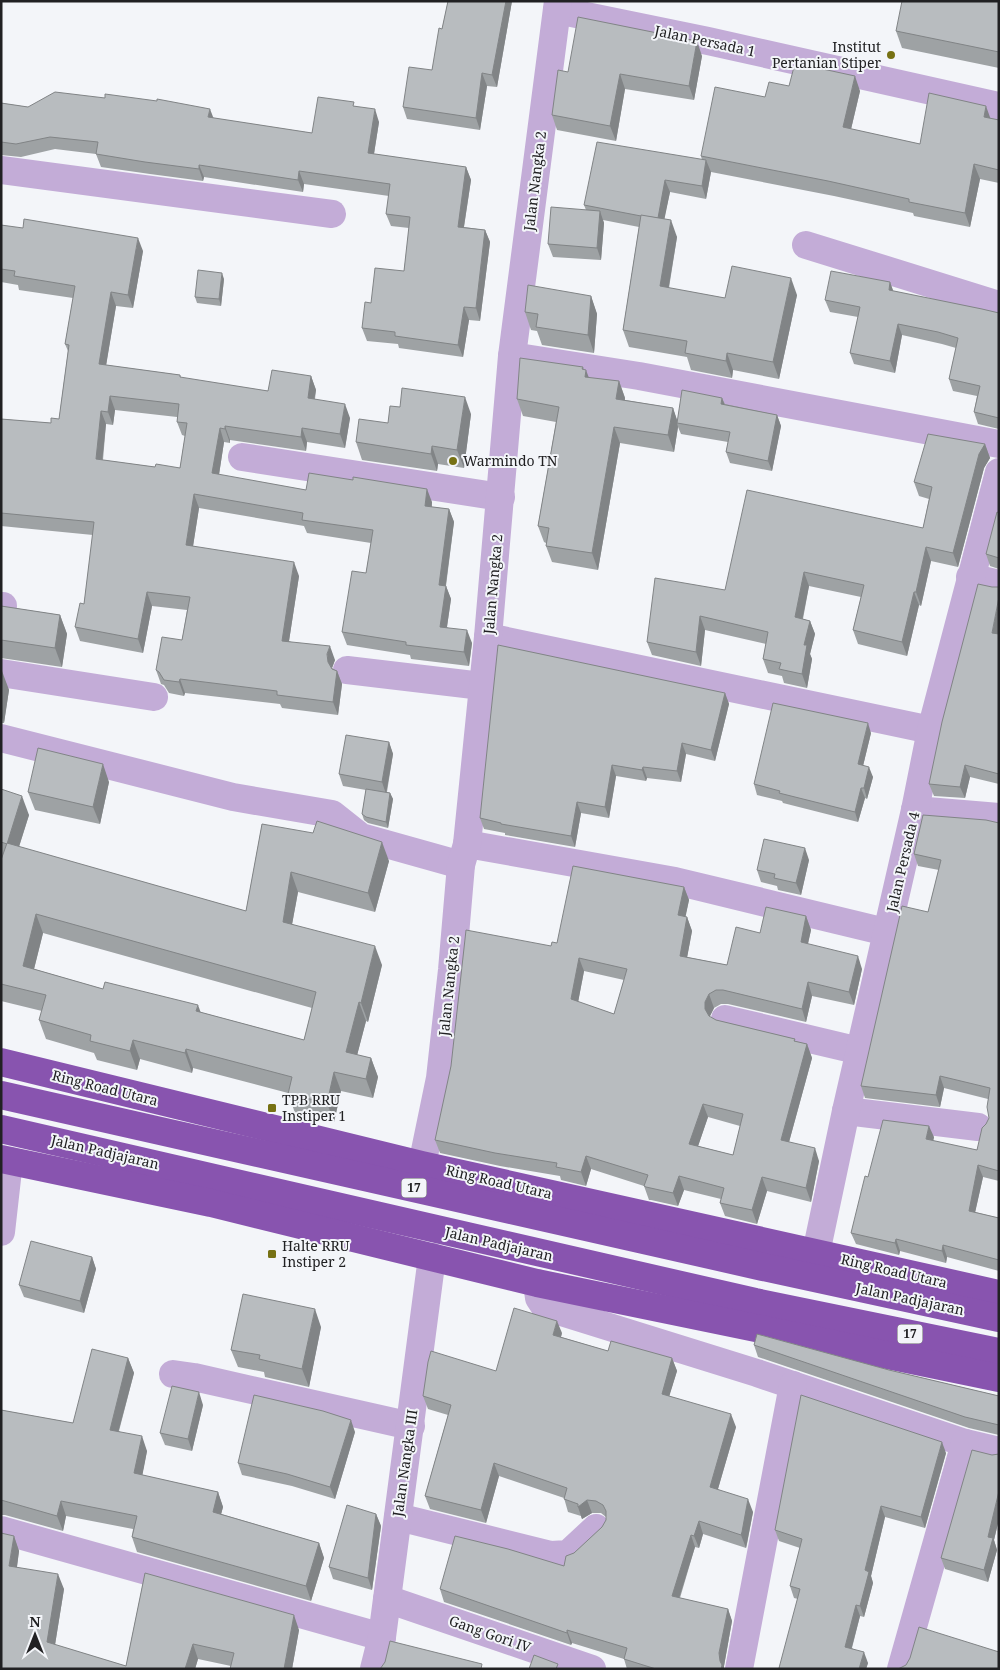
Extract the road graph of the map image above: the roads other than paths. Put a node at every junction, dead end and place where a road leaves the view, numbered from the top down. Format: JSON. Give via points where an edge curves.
{"nodes":[{"id":1,"x":557,"y":6,"type":"edge"},
{"id":2,"x":999,"y":106,"type":"edge"},
{"id":3,"x":1,"y":170,"type":"edge"},
{"id":4,"x":332,"y":214,"type":"dead end"},
{"id":5,"x":806,"y":245,"type":"dead end"},
{"id":6,"x":999,"y":305,"type":"edge"},
{"id":7,"x":512,"y":356,"type":"junction"},
{"id":8,"x":999,"y":444,"type":"edge"},
{"id":9,"x":242,"y":457,"type":"dead end"},
{"id":10,"x":999,"y":472,"type":"edge"},
{"id":11,"x":501,"y":497,"type":"junction"},
{"id":12,"x":970,"y":577,"type":"junction"},
{"id":13,"x":999,"y":584,"type":"edge"},
{"id":14,"x":488,"y":637,"type":"junction"},
{"id":15,"x":347,"y":670,"type":"dead end"},
{"id":16,"x":1,"y":673,"type":"edge"},
{"id":17,"x":482,"y":686,"type":"junction"},
{"id":18,"x":154,"y":698,"type":"dead end"},
{"id":19,"x":931,"y":730,"type":"junction"},
{"id":20,"x":1,"y":738,"type":"edge"},
{"id":21,"x":915,"y":810,"type":"junction"},
{"id":22,"x":999,"y":817,"type":"edge"},
{"id":23,"x":464,"y":854,"type":"junction"},
{"id":24,"x":886,"y":932,"type":"junction"},
{"id":25,"x":725,"y":1019,"type":"dead end"},
{"id":26,"x":860,"y":1050,"type":"junction"},
{"id":27,"x":1,"y":1062,"type":"edge"},
{"id":28,"x":1,"y":1094,"type":"edge"},
{"id":29,"x":846,"y":1111,"type":"junction"},
{"id":30,"x":978,"y":1127,"type":"dead end"},
{"id":31,"x":1,"y":1128,"type":"edge"},
{"id":32,"x":5,"y":1160,"type":"edge"},
{"id":33,"x":422,"y":1165,"type":"junction"},
{"id":34,"x":215,"y":1191,"type":"junction"},
{"id":35,"x":1,"y":1232,"type":"edge"},
{"id":36,"x":816,"y":1253,"type":"junction"},
{"id":37,"x":432,"y":1256,"type":"junction"},
{"id":38,"x":763,"y":1267,"type":"junction"},
{"id":39,"x":828,"y":1281,"type":"junction"},
{"id":40,"x":538,"y":1283,"type":"junction"},
{"id":41,"x":999,"y":1294,"type":"edge"},
{"id":42,"x":756,"y":1302,"type":"junction"},
{"id":43,"x":821,"y":1316,"type":"junction"},
{"id":44,"x":999,"y":1318,"type":"edge"},
{"id":45,"x":999,"y":1352,"type":"edge"},
{"id":46,"x":173,"y":1374,"type":"dead end"},
{"id":47,"x":999,"y":1378,"type":"edge"},
{"id":48,"x":793,"y":1386,"type":"junction"},
{"id":49,"x":411,"y":1426,"type":"junction"},
{"id":50,"x":965,"y":1443,"type":"junction"},
{"id":51,"x":999,"y":1451,"type":"edge"},
{"id":52,"x":398,"y":1517,"type":"junction"},
{"id":53,"x":596,"y":1528,"type":"dead end"},
{"id":54,"x":1,"y":1530,"type":"edge"},
{"id":55,"x":387,"y":1599,"type":"junction"},
{"id":56,"x":382,"y":1637,"type":"junction"},
{"id":57,"x":374,"y":1669,"type":"edge"},
{"id":58,"x":592,"y":1669,"type":"edge"},
{"id":59,"x":739,"y":1669,"type":"edge"},
{"id":60,"x":901,"y":1669,"type":"edge"}],
"edges":[{"from":1,"to":2,"type":"street","name":"Jalan Persada 1"},
{"from":1,"to":7,"type":"street","name":"Jalan Nangka 2"},
{"from":3,"to":4,"type":"street"},
{"from":5,"to":6,"type":"street"},
{"from":7,"to":8,"type":"street","via":[[639,376]]},
{"from":7,"to":11,"type":"street","name":"Jalan Nangka 2"},
{"from":9,"to":11,"type":"street"},
{"from":10,"to":12,"type":"street","name":"Jalan Persada 4"},
{"from":11,"to":14,"type":"street","name":"Jalan Nangka 2"},
{"from":12,"to":13,"type":"street"},
{"from":12,"to":19,"type":"street","name":"Jalan Persada 4"},
{"from":14,"to":17,"type":"street","name":"Jalan Nangka 2"},
{"from":14,"to":19,"type":"street"},
{"from":15,"to":17,"type":"street"},
{"from":16,"to":18,"type":"street"},
{"from":17,"to":23,"type":"street","name":"Jalan Nangka 2"},
{"from":19,"to":21,"type":"street","name":"Jalan Persada 4"},
{"from":20,"to":23,"type":"street","via":[[233,797],[332,814],[361,837]]},
{"from":21,"to":22,"type":"street"},
{"from":21,"to":24,"type":"street","name":"Jalan Persada 4"},
{"from":23,"to":24,"type":"street","via":[[675,882]]},
{"from":23,"to":33,"type":"street","name":"Jalan Nangka 2","via":[[440,1078]]},
{"from":24,"to":26,"type":"street","name":"Jalan Persada 4"},
{"from":25,"to":26,"type":"street"},
{"from":26,"to":29,"type":"street","name":"Jalan Persada 4"},
{"from":27,"to":33,"type":"highway","name":"Ring Road Utara"},
{"from":28,"to":38,"type":"highway","name":"Jalan Padjajaran","number":"17"},
{"from":29,"to":30,"type":"street"},
{"from":29,"to":36,"type":"street","name":"Jalan Persada 4"},
{"from":31,"to":34,"type":"highway","name":"Jalan Padjajaran","number":"17"},
{"from":32,"to":34,"type":"highway"},
{"from":32,"to":35,"type":"street"},
{"from":33,"to":36,"type":"highway","name":"Ring Road Utara"},
{"from":34,"to":37,"type":"highway"},
{"from":34,"to":42,"type":"highway","name":"Jalan Padjajaran","number":"17"},
{"from":36,"to":41,"type":"highway","name":"Ring Road Utara"},
{"from":37,"to":40,"type":"highway"},
{"from":37,"to":49,"type":"street","name":"Jalan Nangka III"},
{"from":38,"to":39,"type":"highway","name":"Jalan Padjajaran","number":"17"},
{"from":38,"to":42,"type":"highway"},
{"from":39,"to":43,"type":"highway"},
{"from":39,"to":44,"type":"highway","name":"Jalan Padjajaran","number":"17"},
{"from":40,"to":47,"type":"highway"},
{"from":40,"to":48,"type":"street","via":[[539,1298],[545,1308]]},
{"from":42,"to":43,"type":"highway","name":"Jalan Padjajaran","number":"17"},
{"from":43,"to":45,"type":"highway","name":"Jalan Padjajaran","number":"17"},
{"from":46,"to":49,"type":"street"},
{"from":48,"to":50,"type":"street"},
{"from":48,"to":59,"type":"street"},
{"from":49,"to":52,"type":"street","name":"Jalan Nangka III"},
{"from":50,"to":51,"type":"street"},
{"from":50,"to":60,"type":"street"},
{"from":52,"to":53,"type":"street","via":[[560,1555],[568,1554]]},
{"from":52,"to":55,"type":"street","name":"Jalan Nangka III"},
{"from":54,"to":56,"type":"street"},
{"from":55,"to":56,"type":"street","name":"Jalan Nangka III"},
{"from":55,"to":58,"type":"street","name":"Gang Gori IV"},
{"from":56,"to":57,"type":"street","name":"Jalan Nangka III"}]}
